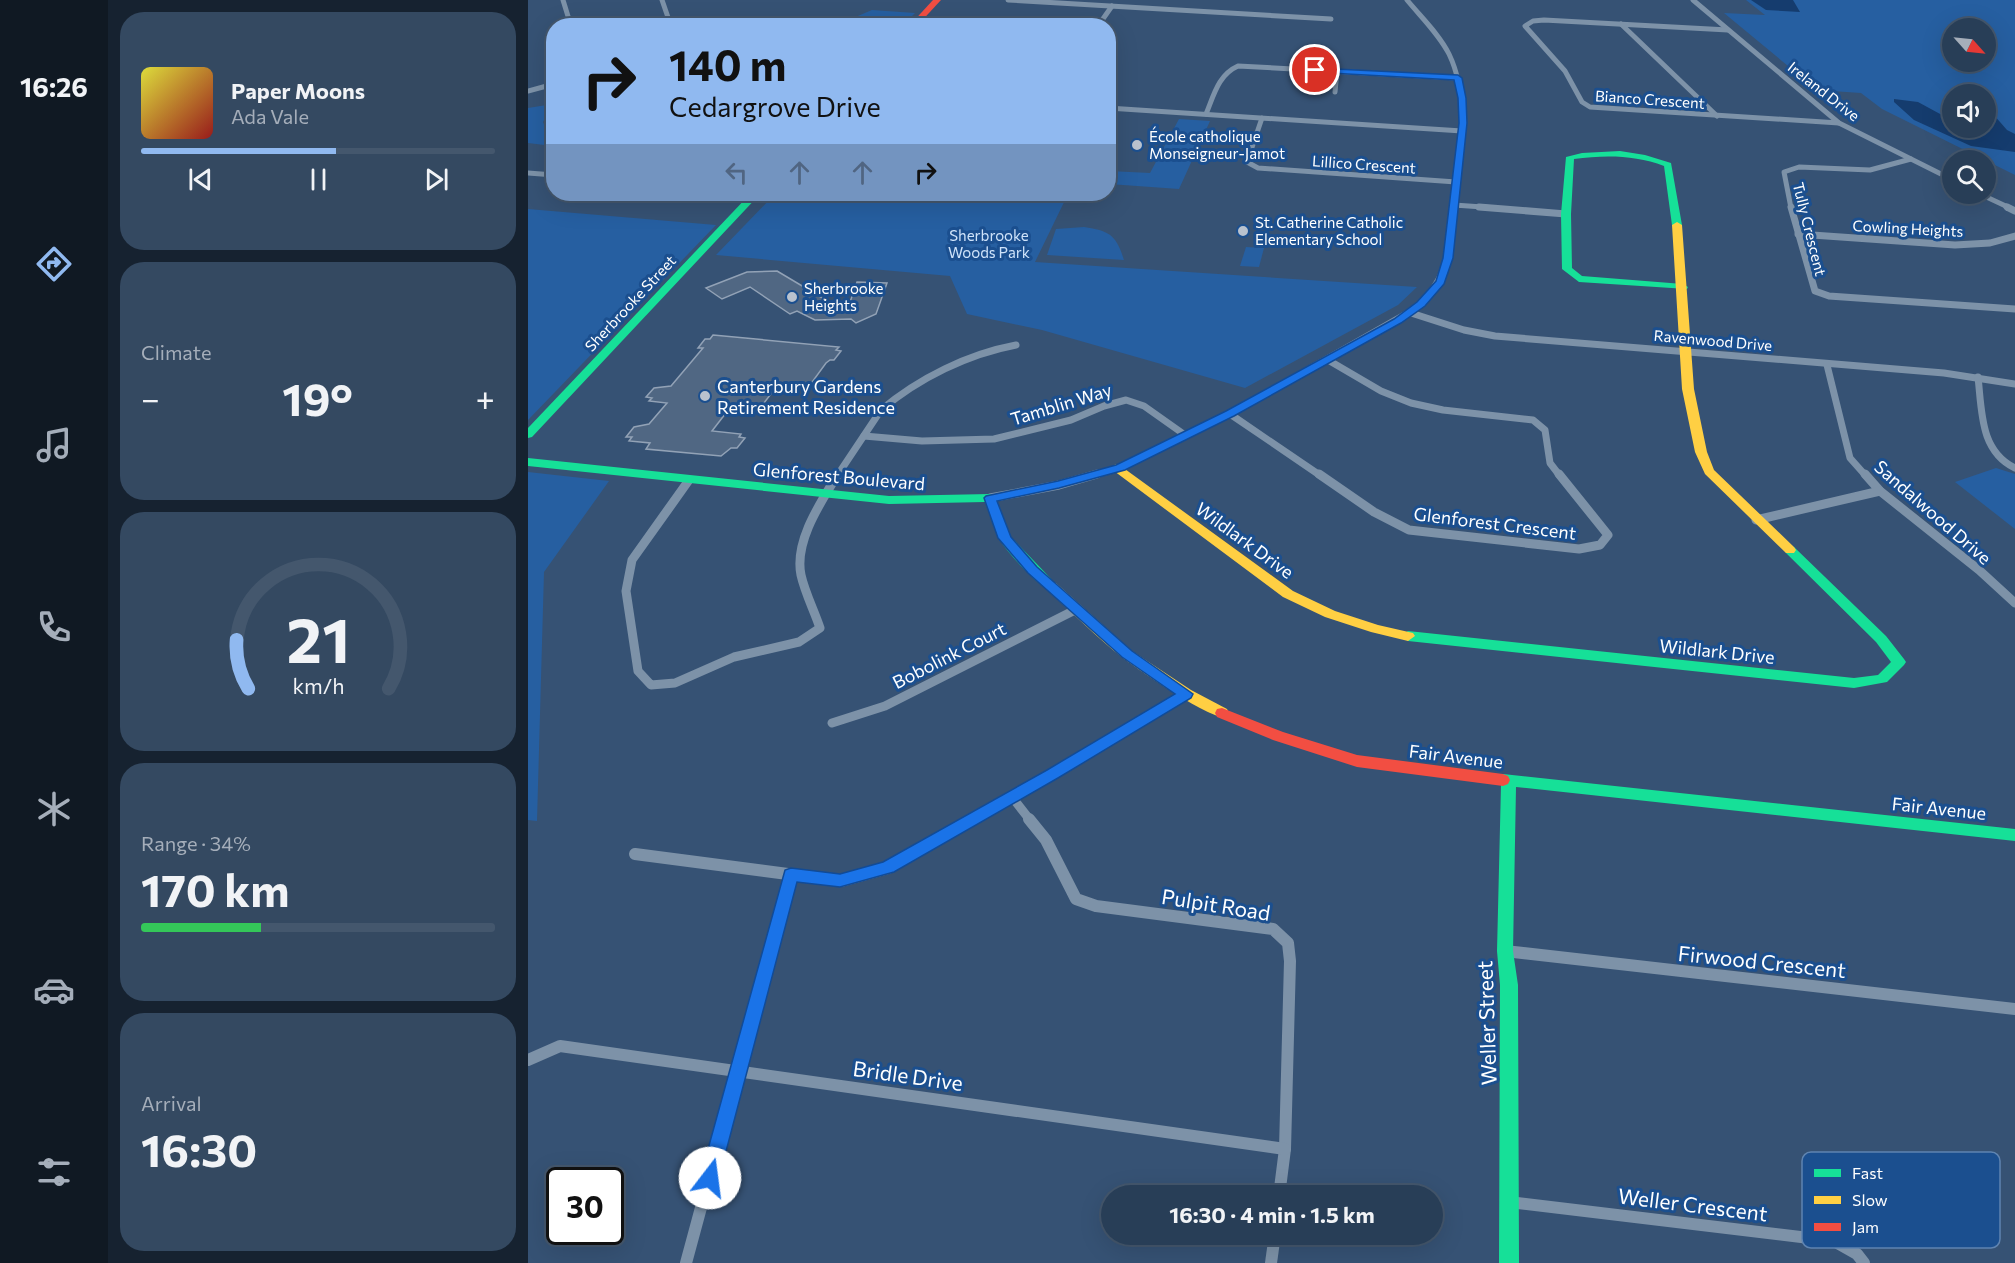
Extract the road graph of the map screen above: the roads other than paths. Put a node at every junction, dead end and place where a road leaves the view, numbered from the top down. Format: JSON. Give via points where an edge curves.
{"nodes":[{"id":1,"x":563,"y":0,"type":"edge"},
{"id":2,"x":662,"y":0,"type":"edge"},
{"id":3,"x":937,"y":0,"type":"edge"},
{"id":4,"x":1008,"y":0,"type":"edge"},
{"id":5,"x":1407,"y":0,"type":"edge"},
{"id":6,"x":1693,"y":0,"type":"edge"},
{"id":7,"x":1112,"y":6,"type":"junction"},
{"id":8,"x":569,"y":18,"type":"edge"},
{"id":9,"x":668,"y":18,"type":"edge"},
{"id":10,"x":920,"y":18,"type":"edge"},
{"id":11,"x":1104,"y":18,"type":"edge"},
{"id":12,"x":1331,"y":19,"type":"dead end"},
{"id":13,"x":1621,"y":24,"type":"junction"},
{"id":14,"x":1728,"y":30,"type":"junction"},
{"id":15,"x":1337,"y":71,"type":"junction"},
{"id":16,"x":1458,"y":78,"type":"junction"},
{"id":17,"x":546,"y":86,"type":"edge"},
{"id":18,"x":528,"y":91,"type":"edge"},
{"id":19,"x":1335,"y":92,"type":"dead end"},
{"id":20,"x":1116,"y":108,"type":"edge"},
{"id":21,"x":1206,"y":114,"type":"junction"},
{"id":22,"x":1717,"y":116,"type":"junction"},
{"id":23,"x":1262,"y":118,"type":"junction"},
{"id":24,"x":1839,"y":123,"type":"junction"},
{"id":25,"x":1462,"y":131,"type":"junction"},
{"id":26,"x":1911,"y":159,"type":"junction"},
{"id":27,"x":528,"y":172,"type":"edge"},
{"id":28,"x":546,"y":174,"type":"edge"},
{"id":29,"x":1942,"y":174,"type":"edge"},
{"id":30,"x":1456,"y":182,"type":"junction"},
{"id":31,"x":748,"y":201,"type":"edge"},
{"id":32,"x":1996,"y":202,"type":"edge"},
{"id":33,"x":1454,"y":205,"type":"junction"},
{"id":34,"x":2015,"y":211,"type":"edge"},
{"id":35,"x":1566,"y":214,"type":"junction"},
{"id":36,"x":1798,"y":234,"type":"junction"},
{"id":37,"x":2015,"y":236,"type":"edge"},
{"id":38,"x":1683,"y":287,"type":"junction"},
{"id":39,"x":2015,"y":309,"type":"edge"},
{"id":40,"x":1411,"y":313,"type":"junction"},
{"id":41,"x":1017,"y":345,"type":"dead end"},
{"id":42,"x":1685,"y":351,"type":"junction"},
{"id":43,"x":1328,"y":360,"type":"junction"},
{"id":44,"x":1827,"y":365,"type":"junction"},
{"id":45,"x":1978,"y":377,"type":"junction"},
{"id":46,"x":2015,"y":384,"type":"edge"},
{"id":47,"x":1230,"y":414,"type":"junction"},
{"id":48,"x":528,"y":435,"type":"edge"},
{"id":49,"x":1185,"y":435,"type":"junction"},
{"id":50,"x":864,"y":436,"type":"junction"},
{"id":51,"x":528,"y":462,"type":"edge"},
{"id":52,"x":1118,"y":468,"type":"junction"},
{"id":53,"x":2015,"y":468,"type":"edge"},
{"id":54,"x":688,"y":480,"type":"junction"},
{"id":55,"x":1880,"y":490,"type":"junction"},
{"id":56,"x":826,"y":495,"type":"junction"},
{"id":57,"x":990,"y":498,"type":"junction"},
{"id":58,"x":1756,"y":520,"type":"junction"},
{"id":59,"x":2015,"y":603,"type":"edge"},
{"id":60,"x":1077,"y":609,"type":"junction"},
{"id":61,"x":1186,"y":694,"type":"junction"},
{"id":62,"x":832,"y":723,"type":"dead end"},
{"id":63,"x":1509,"y":781,"type":"junction"},
{"id":64,"x":1012,"y":797,"type":"junction"},
{"id":65,"x":2015,"y":835,"type":"edge"},
{"id":66,"x":635,"y":854,"type":"dead end"},
{"id":67,"x":791,"y":875,"type":"junction"},
{"id":68,"x":1505,"y":951,"type":"junction"},
{"id":69,"x":2015,"y":1009,"type":"edge"},
{"id":70,"x":528,"y":1060,"type":"edge"},
{"id":71,"x":739,"y":1071,"type":"junction"},
{"id":72,"x":1285,"y":1149,"type":"junction"},
{"id":73,"x":1280,"y":1185,"type":"edge"},
{"id":74,"x":1509,"y":1202,"type":"junction"},
{"id":75,"x":1802,"y":1237,"type":"edge"},
{"id":76,"x":1273,"y":1245,"type":"edge"},
{"id":77,"x":1846,"y":1248,"type":"edge"},
{"id":78,"x":686,"y":1263,"type":"edge"},
{"id":79,"x":1271,"y":1263,"type":"edge"},
{"id":80,"x":1509,"y":1263,"type":"edge"},
{"id":81,"x":1863,"y":1263,"type":"edge"}],
"edges":[{"from":1,"to":8,"type":"street"},
{"from":2,"to":9,"type":"street"},
{"from":3,"to":10,"type":"street"},
{"from":4,"to":7,"type":"street"},
{"from":5,"to":16,"type":"street","name":"Glenforest Boulevard","via":[[1436,32]]},
{"from":6,"to":14,"type":"street","name":"Ireland Drive"},
{"from":7,"to":11,"type":"street"},
{"from":7,"to":12,"type":"street"},
{"from":13,"to":14,"type":"street","name":"Bianco Crescent"},
{"from":13,"to":22,"type":"street"},
{"from":13,"to":22,"type":"street","name":"Bianco Crescent","via":[[1538,20],[1525,26],[1574,80],[1581,101],[1587,106]]},
{"from":14,"to":24,"type":"street","name":"Ireland Drive"},
{"from":15,"to":16,"type":"street"},
{"from":15,"to":19,"type":"street"},
{"from":15,"to":21,"type":"street","via":[[1247,66],[1229,69],[1222,76]]},
{"from":16,"to":25,"type":"street","name":"Glenforest Boulevard"},
{"from":17,"to":18,"type":"street"},
{"from":20,"to":21,"type":"street"},
{"from":21,"to":23,"type":"street"},
{"from":22,"to":24,"type":"street","name":"Bianco Crescent"},
{"from":23,"to":25,"type":"street"},
{"from":23,"to":30,"type":"street","name":"Lillico Crescent","via":[[1247,162],[1258,168]]},
{"from":24,"to":26,"type":"street","name":"Ireland Drive"},
{"from":25,"to":30,"type":"street","name":"Glenforest Boulevard"},
{"from":26,"to":29,"type":"street","name":"Ireland Drive"},
{"from":26,"to":36,"type":"street","name":"Tully Crescent","via":[[1869,170],[1786,170],[1783,176]]},
{"from":27,"to":28,"type":"street"},
{"from":30,"to":33,"type":"street","name":"Glenforest Boulevard"},
{"from":31,"to":48,"type":"street","name":"Sherbrooke Street"},
{"from":32,"to":34,"type":"street"},
{"from":33,"to":35,"type":"street"},
{"from":33,"to":40,"type":"street","name":"Glenforest Boulevard","via":[[1446,269],[1434,292]]},
{"from":35,"to":38,"type":"street","name":"Wildlark Drive","via":[[1568,269],[1579,279]]},
{"from":35,"to":38,"type":"street","name":"Wildlark Drive","via":[[1570,156],[1659,159],[1668,165]]},
{"from":36,"to":37,"type":"street","name":"Cowling Heights","via":[[1955,245],[1990,243]]},
{"from":36,"to":39,"type":"street","name":"Tully Crescent","via":[[1809,282],[1822,294]]},
{"from":38,"to":42,"type":"street","name":"Wildlark Drive"},
{"from":40,"to":42,"type":"street","name":"Ravenwood Drive","via":[[1495,336]]},
{"from":40,"to":43,"type":"street","name":"Glenforest Boulevard"},
{"from":41,"to":50,"type":"street","via":[[986,351],[892,400]]},
{"from":42,"to":44,"type":"street","name":"Ravenwood Drive"},
{"from":42,"to":58,"type":"street","name":"Wildlark Drive","via":[[1697,448],[1709,471]]},
{"from":43,"to":47,"type":"street","name":"Glenforest Boulevard"},
{"from":43,"to":47,"type":"street","name":"Glenforest Crescent","via":[[1381,391],[1411,403],[1533,420],[1545,430],[1550,463],[1608,535],[1600,545],[1579,549],[1409,530],[1374,512]]},
{"from":44,"to":45,"type":"street","name":"Ravenwood Drive"},
{"from":44,"to":55,"type":"street","name":"Sandalwood Drive","via":[[1850,458]]},
{"from":45,"to":46,"type":"street","name":"Ravenwood Drive"},
{"from":45,"to":53,"type":"street","via":[[1992,452]]},
{"from":47,"to":49,"type":"street","name":"Glenforest Boulevard"},
{"from":49,"to":50,"type":"street","name":"Tamblin Way","via":[[1144,406],[1125,400],[1071,420],[994,439],[922,441]]},
{"from":49,"to":52,"type":"street","name":"Glenforest Boulevard"},
{"from":50,"to":56,"type":"street"},
{"from":51,"to":54,"type":"street","name":"Glenforest Boulevard"},
{"from":52,"to":57,"type":"street","name":"Glenforest Boulevard","via":[[1059,485]]},
{"from":52,"to":58,"type":"street","name":"Wildlark Drive","via":[[1288,594],[1330,614],[1376,629],[1422,639],[1854,683],[1882,679],[1899,662],[1881,639]]},
{"from":54,"to":56,"type":"street","name":"Glenforest Boulevard"},
{"from":54,"to":56,"type":"street","via":[[632,560],[626,591],[638,671],[651,685],[675,683],[734,657],[799,642],[820,628],[800,570],[801,547]]},
{"from":55,"to":58,"type":"street"},
{"from":55,"to":59,"type":"street","name":"Sandalwood Drive"},
{"from":56,"to":57,"type":"street","name":"Glenforest Boulevard","via":[[908,501]]},
{"from":57,"to":60,"type":"street","name":"Fair Avenue","via":[[1005,538],[1033,570]]},
{"from":60,"to":61,"type":"street","name":"Fair Avenue","via":[[1127,654]]},
{"from":60,"to":62,"type":"street","name":"Bobolink Court","via":[[885,706]]},
{"from":61,"to":63,"type":"street","name":"Fair Avenue","via":[[1231,718],[1357,761]]},
{"from":61,"to":64,"type":"street"},
{"from":63,"to":65,"type":"street","name":"Fair Avenue"},
{"from":63,"to":68,"type":"street","name":"Weller Street"},
{"from":64,"to":67,"type":"street","via":[[888,868],[840,881]]},
{"from":64,"to":72,"type":"street","name":"Pulpit Road","via":[[1046,840],[1076,899],[1096,906],[1273,929],[1287,943],[1290,961]]},
{"from":66,"to":67,"type":"street"},
{"from":67,"to":71,"type":"street"},
{"from":68,"to":69,"type":"street","name":"Firwood Crescent"},
{"from":68,"to":74,"type":"street","name":"Weller Street","via":[[1509,985]]},
{"from":70,"to":71,"type":"street","name":"Bridle Drive","via":[[560,1046]]},
{"from":71,"to":72,"type":"street","name":"Bridle Drive"},
{"from":71,"to":78,"type":"street"},
{"from":72,"to":73,"type":"street","name":"Pulpit Road"},
{"from":74,"to":75,"type":"street","name":"Weller Crescent"},
{"from":74,"to":80,"type":"street","name":"Weller Street"},
{"from":76,"to":79,"type":"street"},
{"from":77,"to":81,"type":"street","name":"Weller Crescent"}]}
